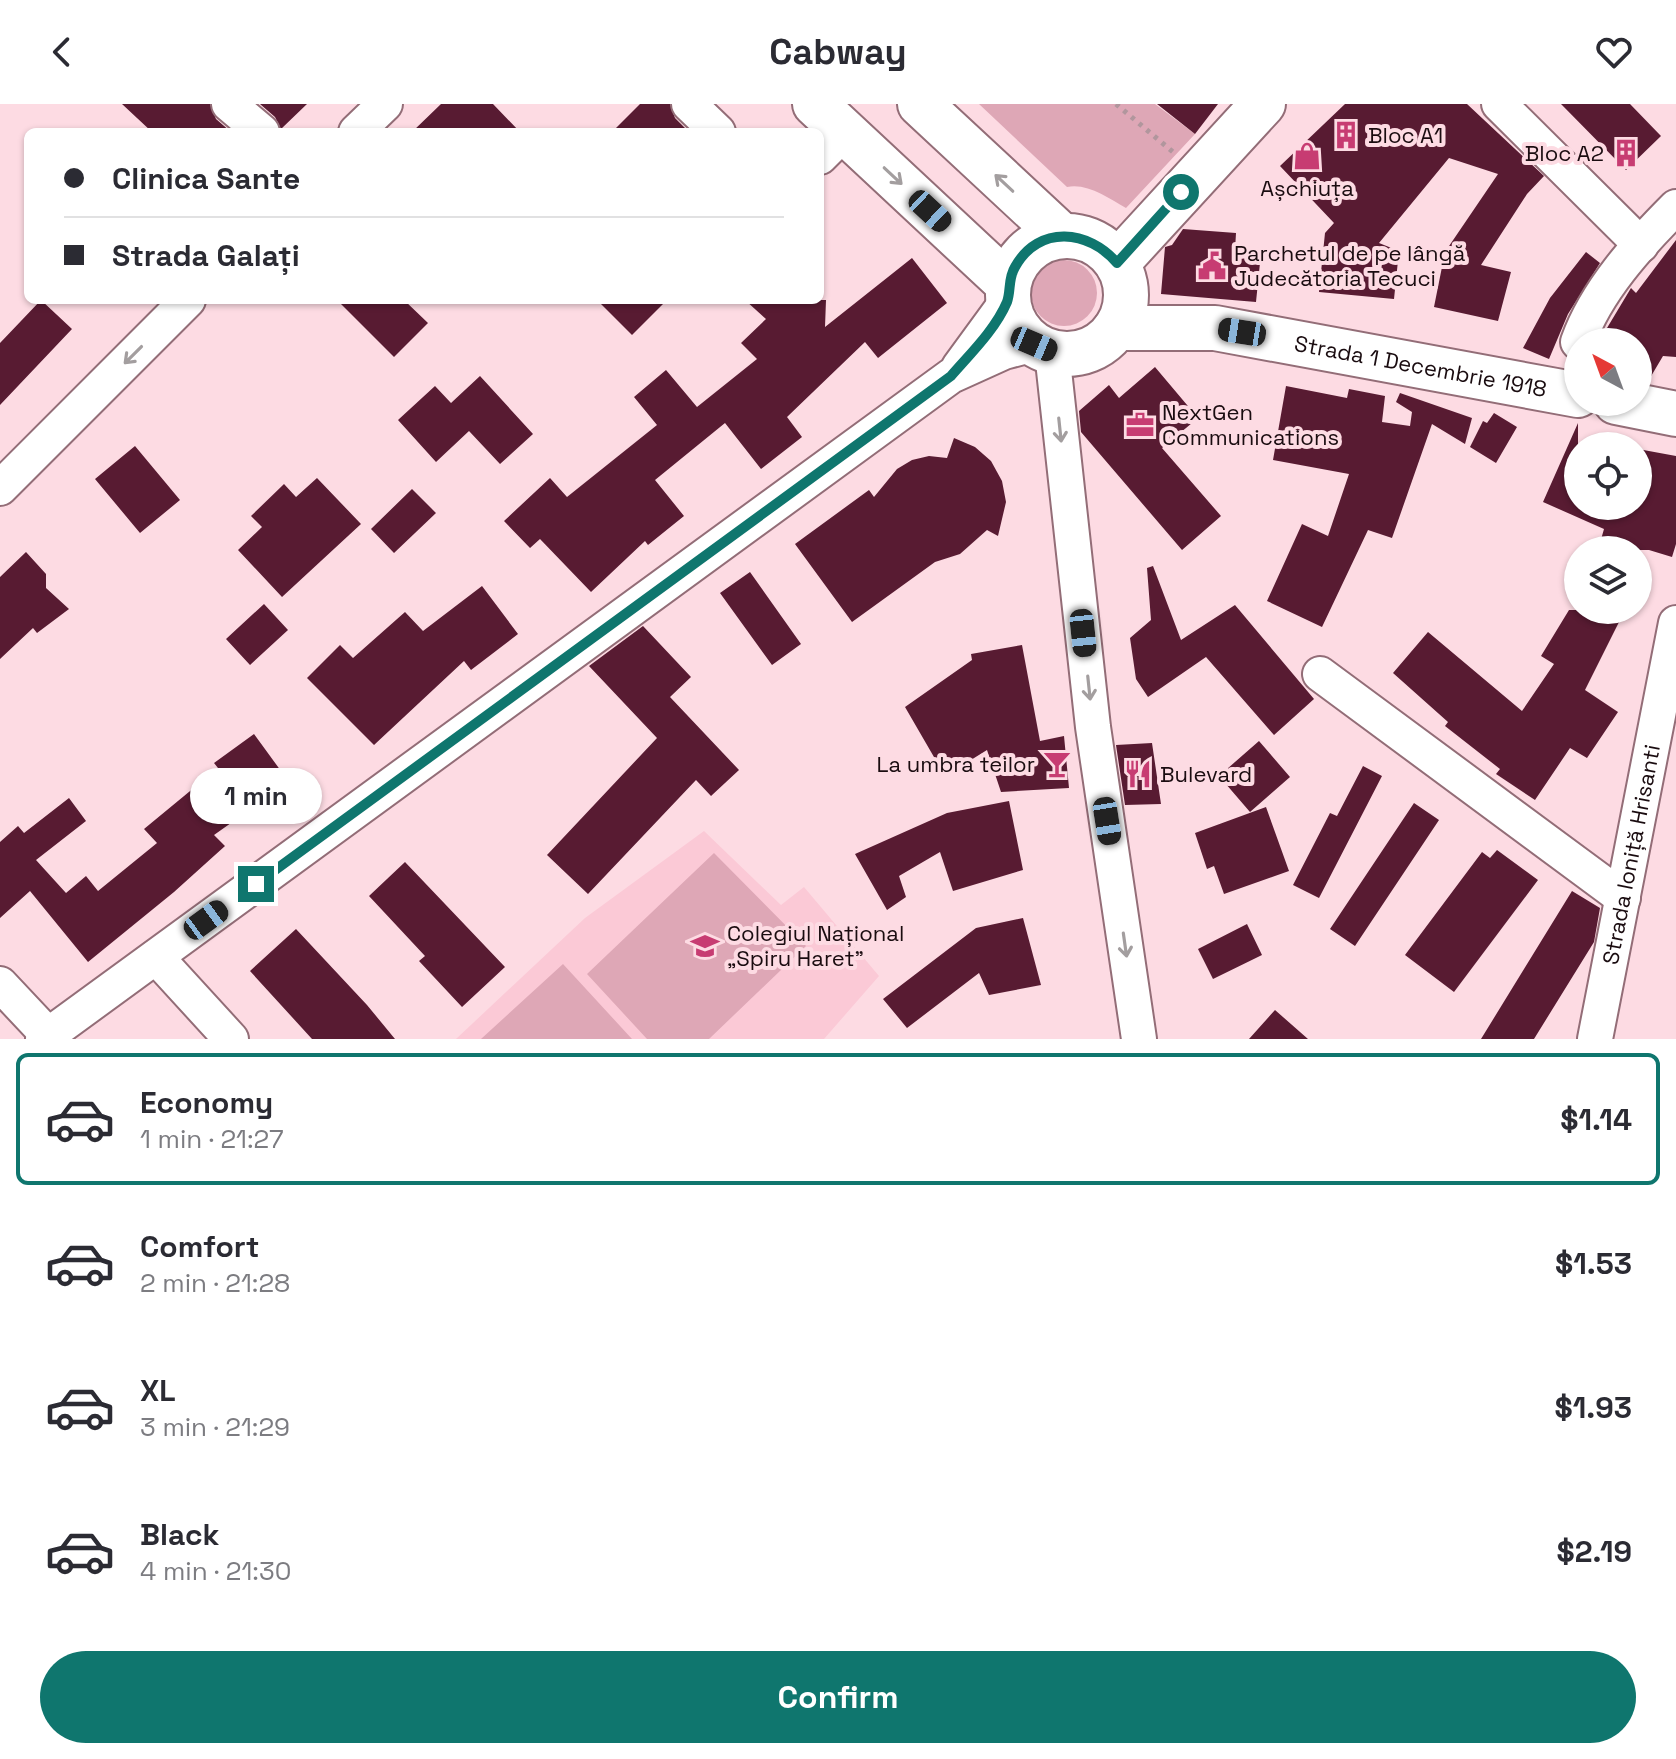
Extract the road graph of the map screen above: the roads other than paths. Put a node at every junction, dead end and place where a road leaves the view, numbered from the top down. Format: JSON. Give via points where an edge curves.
{"nodes":[{"id":1,"x":229,"y":104,"type":"edge"},
{"id":2,"x":385,"y":104,"type":"edge"},
{"id":3,"x":689,"y":104,"type":"edge"},
{"id":4,"x":920,"y":104,"type":"edge"},
{"id":5,"x":1263,"y":104,"type":"edge"},
{"id":6,"x":1499,"y":104,"type":"edge"},
{"id":7,"x":257,"y":128,"type":"edge"},
{"id":8,"x":360,"y":128,"type":"edge"},
{"id":9,"x":714,"y":128,"type":"edge"},
{"id":10,"x":827,"y":131,"type":"edge"},
{"id":11,"x":1676,"y":207,"type":"edge"},
{"id":12,"x":1062,"y":236,"type":"junction"},
{"id":13,"x":1641,"y":245,"type":"junction"},
{"id":14,"x":1008,"y":292,"type":"junction"},
{"id":15,"x":1120,"y":293,"type":"junction"},
{"id":16,"x":184,"y":304,"type":"edge"},
{"id":17,"x":1583,"y":328,"type":"edge"},
{"id":18,"x":1043,"y":348,"type":"junction"},
{"id":19,"x":951,"y":376,"type":"junction"},
{"id":20,"x":1564,"y":392,"type":"edge"},
{"id":21,"x":1652,"y":409,"type":"edge"},
{"id":22,"x":1676,"y":414,"type":"edge"},
{"id":23,"x":0,"y":488,"type":"edge"},
{"id":24,"x":1676,"y":623,"type":"edge"},
{"id":25,"x":1320,"y":674,"type":"dead end"},
{"id":26,"x":1623,"y":898,"type":"junction"},
{"id":27,"x":156,"y":957,"type":"junction"},
{"id":28,"x":0,"y":984,"type":"edge"},
{"id":29,"x":46,"y":1037,"type":"edge"},
{"id":30,"x":231,"y":1039,"type":"edge"},
{"id":31,"x":1139,"y":1039,"type":"edge"},
{"id":32,"x":1595,"y":1039,"type":"edge"}],
"edges":[{"from":1,"to":7,"type":"street"},
{"from":2,"to":8,"type":"street"},
{"from":3,"to":9,"type":"street"},
{"from":12,"to":4,"type":"main road","one_way":true},
{"from":5,"to":15,"type":"main road"},
{"from":6,"to":13,"type":"street"},
{"from":10,"to":14,"type":"main road","one_way":true},
{"from":11,"to":13,"type":"street"},
{"from":12,"to":14,"type":"main road","via":[[1021,256]]},
{"from":12,"to":15,"type":"main road","via":[[1093,241]]},
{"from":13,"to":17,"type":"street"},
{"from":14,"to":18,"type":"main road","via":[[1019,330]]},
{"from":14,"to":19,"type":"street","via":[[989,331]]},
{"from":15,"to":18,"type":"main road","via":[[1088,350],[1070,354]]},
{"from":15,"to":20,"type":"main road","name":"Strada 1 Decembrie 1918","via":[[1215,328]]},
{"from":16,"to":23,"type":"street","one_way":true},
{"from":18,"to":19,"type":"street","via":[[1004,352]]},
{"from":18,"to":31,"type":"street","one_way":true},
{"from":19,"to":27,"type":"street"},
{"from":21,"to":22,"type":"main road"},
{"from":24,"to":26,"type":"street","name":"Strada Ioniță Hrisanti"},
{"from":25,"to":26,"type":"street"},
{"from":26,"to":32,"type":"street","name":"Strada Ioniță Hrisanti"},
{"from":27,"to":29,"type":"street"},
{"from":27,"to":30,"type":"street"},
{"from":28,"to":29,"type":"street"}]}
